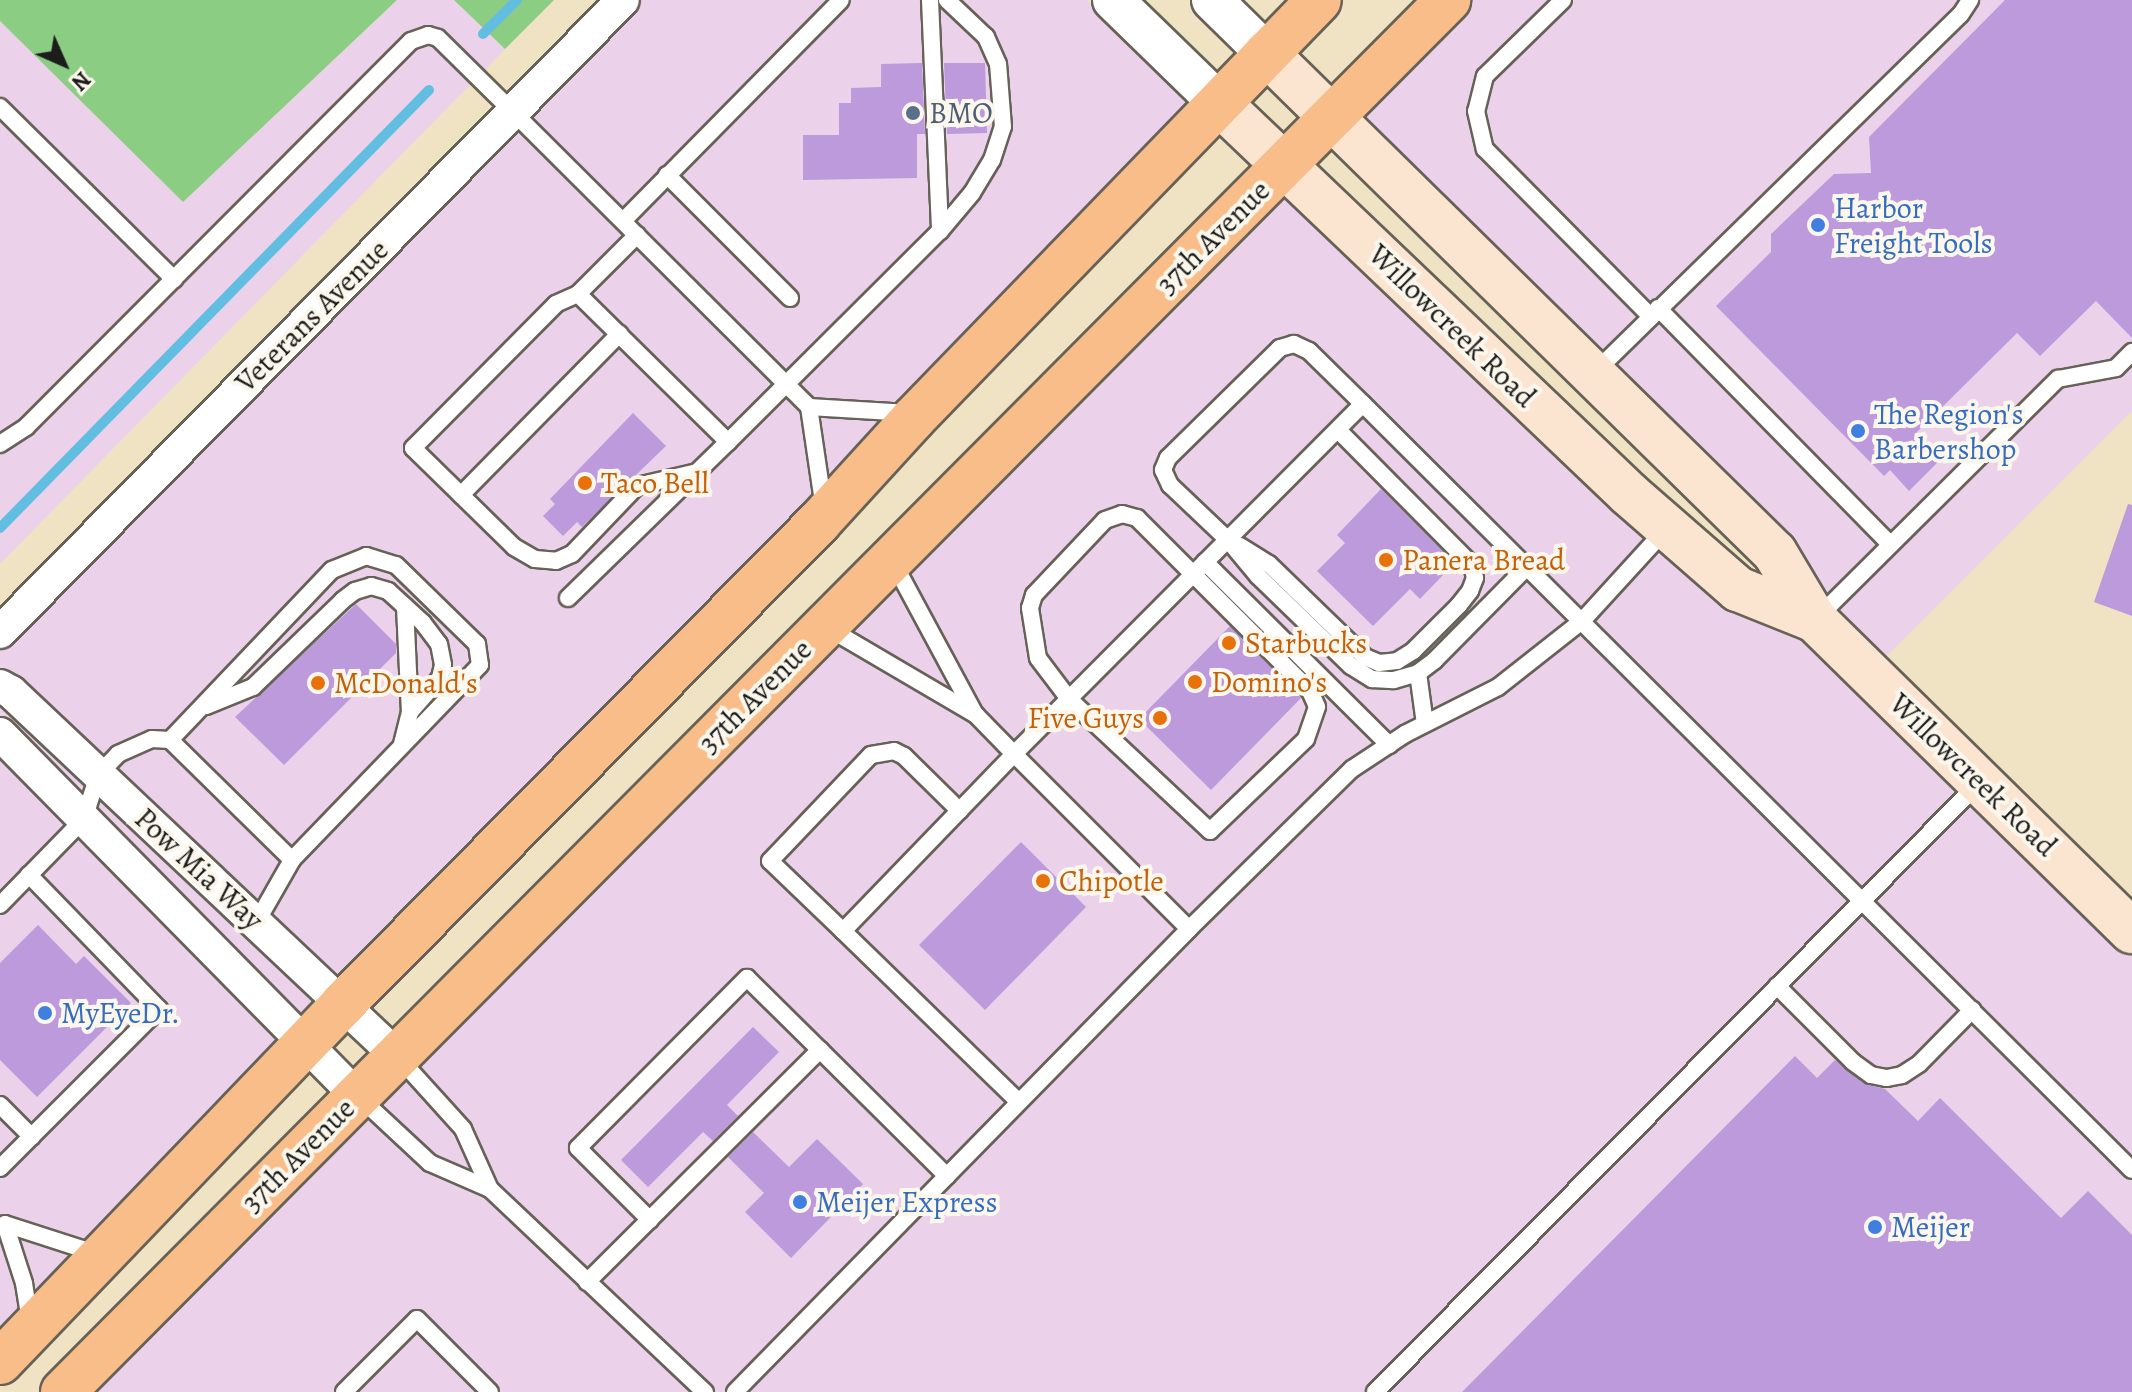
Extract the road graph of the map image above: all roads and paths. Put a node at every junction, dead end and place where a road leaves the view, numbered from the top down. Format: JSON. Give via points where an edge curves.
{"nodes":[{"id":1,"x":623,"y":0,"type":"edge"},
{"id":2,"x":841,"y":0,"type":"edge"},
{"id":3,"x":930,"y":0,"type":"edge"},
{"id":4,"x":947,"y":0,"type":"edge"},
{"id":5,"x":1113,"y":0,"type":"edge"},
{"id":6,"x":1212,"y":0,"type":"edge"},
{"id":7,"x":1319,"y":0,"type":"edge"},
{"id":8,"x":1448,"y":0,"type":"edge"},
{"id":9,"x":1563,"y":0,"type":"edge"},
{"id":10,"x":1970,"y":0,"type":"edge"},
{"id":11,"x":1266,"y":53,"type":"junction"},
{"id":12,"x":1220,"y":104,"type":"junction"},
{"id":13,"x":0,"y":107,"type":"edge"},
{"id":14,"x":513,"y":112,"type":"junction"},
{"id":15,"x":1332,"y":116,"type":"junction"},
{"id":16,"x":1284,"y":166,"type":"junction"},
{"id":17,"x":667,"y":175,"type":"junction"},
{"id":18,"x":623,"y":221,"type":"junction"},
{"id":19,"x":940,"y":231,"type":"junction"},
{"id":20,"x":637,"y":235,"type":"junction"},
{"id":21,"x":174,"y":279,"type":"junction"},
{"id":22,"x":578,"y":294,"type":"junction"},
{"id":23,"x":790,"y":298,"type":"dead end"},
{"id":24,"x":1655,"y":312,"type":"junction"},
{"id":25,"x":619,"y":334,"type":"junction"},
{"id":26,"x":2132,"y":352,"type":"edge"},
{"id":27,"x":1593,"y":374,"type":"junction"},
{"id":28,"x":786,"y":384,"type":"junction"},
{"id":29,"x":1363,"y":404,"type":"junction"},
{"id":30,"x":809,"y":407,"type":"junction"},
{"id":31,"x":919,"y":413,"type":"junction"},
{"id":32,"x":1338,"y":430,"type":"junction"},
{"id":33,"x":728,"y":442,"type":"junction"},
{"id":34,"x":0,"y":444,"type":"edge"},
{"id":35,"x":697,"y":472,"type":"junction"},
{"id":36,"x":461,"y":495,"type":"junction"},
{"id":37,"x":825,"y":515,"type":"junction"},
{"id":38,"x":1668,"y":528,"type":"junction"},
{"id":39,"x":1228,"y":540,"type":"junction"},
{"id":40,"x":1890,"y":544,"type":"junction"},
{"id":41,"x":892,"y":559,"type":"junction"},
{"id":42,"x":1528,"y":566,"type":"junction"},
{"id":43,"x":1200,"y":568,"type":"junction"},
{"id":44,"x":568,"y":598,"type":"dead end"},
{"id":45,"x":405,"y":607,"type":"junction"},
{"id":46,"x":1583,"y":620,"type":"junction"},
{"id":47,"x":1815,"y":620,"type":"junction"},
{"id":48,"x":824,"y":626,"type":"junction"},
{"id":49,"x":0,"y":632,"type":"edge"},
{"id":50,"x":1418,"y":673,"type":"junction"},
{"id":51,"x":0,"y":686,"type":"edge"},
{"id":52,"x":1069,"y":699,"type":"junction"},
{"id":53,"x":201,"y":708,"type":"junction"},
{"id":54,"x":410,"y":712,"type":"junction"},
{"id":55,"x":976,"y":715,"type":"junction"},
{"id":56,"x":1425,"y":724,"type":"junction"},
{"id":57,"x":0,"y":734,"type":"edge"},
{"id":58,"x":170,"y":740,"type":"junction"},
{"id":59,"x":1389,"y":745,"type":"junction"},
{"id":60,"x":401,"y":746,"type":"junction"},
{"id":61,"x":1014,"y":754,"type":"junction"},
{"id":62,"x":98,"y":775,"type":"junction"},
{"id":63,"x":1980,"y":782,"type":"junction"},
{"id":64,"x":960,"y":811,"type":"junction"},
{"id":65,"x":84,"y":819,"type":"junction"},
{"id":66,"x":292,"y":860,"type":"junction"},
{"id":67,"x":29,"y":875,"type":"junction"},
{"id":68,"x":1862,"y":901,"type":"junction"},
{"id":69,"x":0,"y":905,"type":"edge"},
{"id":70,"x":256,"y":923,"type":"junction"},
{"id":71,"x":1189,"y":929,"type":"junction"},
{"id":72,"x":843,"y":931,"type":"junction"},
{"id":73,"x":2132,"y":931,"type":"edge"},
{"id":74,"x":1777,"y":986,"type":"junction"},
{"id":75,"x":343,"y":1004,"type":"junction"},
{"id":76,"x":1972,"y":1010,"type":"junction"},
{"id":77,"x":305,"y":1046,"type":"junction"},
{"id":78,"x":820,"y":1050,"type":"junction"},
{"id":79,"x":396,"y":1055,"type":"junction"},
{"id":80,"x":356,"y":1095,"type":"junction"},
{"id":81,"x":1019,"y":1102,"type":"junction"},
{"id":82,"x":0,"y":1105,"type":"edge"},
{"id":83,"x":32,"y":1137,"type":"junction"},
{"id":84,"x":0,"y":1168,"type":"edge"},
{"id":85,"x":2132,"y":1170,"type":"edge"},
{"id":86,"x":947,"y":1176,"type":"junction"},
{"id":87,"x":490,"y":1189,"type":"junction"},
{"id":88,"x":650,"y":1220,"type":"junction"},
{"id":89,"x":3,"y":1222,"type":"edge"},
{"id":90,"x":103,"y":1256,"type":"junction"},
{"id":91,"x":587,"y":1282,"type":"junction"},
{"id":92,"x":32,"y":1330,"type":"junction"},
{"id":93,"x":0,"y":1362,"type":"edge"},
{"id":94,"x":63,"y":1392,"type":"edge"},
{"id":95,"x":344,"y":1392,"type":"edge"},
{"id":96,"x":490,"y":1392,"type":"edge"},
{"id":97,"x":705,"y":1392,"type":"edge"},
{"id":98,"x":735,"y":1392,"type":"edge"},
{"id":99,"x":1375,"y":1392,"type":"edge"}],
"edges":[{"from":1,"to":14,"type":"street","name":"Veterans Avenue"},
{"from":2,"to":17,"type":"lane"},
{"from":3,"to":19,"type":"lane"},
{"from":4,"to":19,"type":"lane","via":[[986,37],[998,64],[1003,127],[979,182]]},
{"from":5,"to":12,"type":"street","name":"Willowcreek Road"},
{"from":6,"to":11,"type":"street","name":"Willowcreek Road"},
{"from":7,"to":11,"type":"main road"},
{"from":8,"to":15,"type":"main road","name":"37th Avenue"},
{"from":9,"to":24,"type":"lane","via":[[1485,76],[1476,111],[1485,149]]},
{"from":10,"to":24,"type":"lane"},
{"from":11,"to":12,"type":"main road"},
{"from":11,"to":15,"type":"main road","name":"Willowcreek Road"},
{"from":12,"to":16,"type":"main road","name":"Willowcreek Road"},
{"from":12,"to":31,"type":"main road"},
{"from":13,"to":21,"type":"lane"},
{"from":14,"to":18,"type":"lane"},
{"from":14,"to":21,"type":"lane","via":[[438,38],[428,35],[411,41]]},
{"from":14,"to":49,"type":"street","name":"Veterans Avenue"},
{"from":15,"to":16,"type":"main road","name":"37th Avenue"},
{"from":15,"to":27,"type":"main road","name":"Willowcreek Road"},
{"from":16,"to":38,"type":"main road","name":"Willowcreek Road"},
{"from":16,"to":41,"type":"main road","name":"37th Avenue"},
{"from":17,"to":18,"type":"lane"},
{"from":17,"to":23,"type":"lane"},
{"from":18,"to":20,"type":"lane"},
{"from":19,"to":28,"type":"lane"},
{"from":20,"to":22,"type":"lane"},
{"from":20,"to":28,"type":"lane"},
{"from":21,"to":34,"type":"lane","via":[[26,427]]},
{"from":22,"to":25,"type":"lane"},
{"from":22,"to":36,"type":"lane","via":[[556,304],[413,448]]},
{"from":24,"to":27,"type":"lane"},
{"from":24,"to":40,"type":"lane"},
{"from":25,"to":33,"type":"lane"},
{"from":25,"to":36,"type":"lane"},
{"from":26,"to":40,"type":"lane","via":[[2116,368],[2058,379]]},
{"from":27,"to":47,"type":"main road","name":"Willowcreek Road","via":[[1775,553]]},
{"from":28,"to":30,"type":"lane"},
{"from":28,"to":33,"type":"lane"},
{"from":29,"to":32,"type":"lane"},
{"from":29,"to":39,"type":"lane","via":[[1309,351],[1294,344],[1280,348],[1168,458],[1163,470],[1170,485]]},
{"from":29,"to":42,"type":"lane"},
{"from":30,"to":31,"type":"lane"},
{"from":30,"to":37,"type":"lane"},
{"from":31,"to":37,"type":"main road"},
{"from":32,"to":39,"type":"lane"},
{"from":32,"to":39,"type":"lane","via":[[1472,565],[1470,591],[1413,651],[1397,661],[1379,663],[1365,657],[1269,564]]},
{"from":33,"to":35,"type":"lane"},
{"from":35,"to":36,"type":"lane","via":[[637,486],[572,554],[556,561],[535,559],[514,547]]},
{"from":35,"to":44,"type":"lane"},
{"from":37,"to":75,"type":"main road"},
{"from":38,"to":46,"type":"lane"},
{"from":38,"to":47,"type":"main road","name":"Willowcreek Road","via":[[1738,589]]},
{"from":39,"to":43,"type":"lane"},
{"from":39,"to":50,"type":"lane","via":[[1351,666],[1372,679]]},
{"from":40,"to":47,"type":"lane"},
{"from":41,"to":48,"type":"main road","name":"37th Avenue"},
{"from":41,"to":55,"type":"lane"},
{"from":42,"to":46,"type":"lane"},
{"from":42,"to":50,"type":"lane"},
{"from":43,"to":52,"type":"lane"},
{"from":43,"to":52,"type":"lane","via":[[1137,518],[1122,514],[1105,520],[1034,595],[1030,608],[1038,658]]},
{"from":43,"to":52,"type":"lane","via":[[1310,691],[1317,707],[1306,739],[1210,831]]},
{"from":43,"to":59,"type":"lane"},
{"from":45,"to":53,"type":"lane","via":[[388,591],[371,586],[355,591],[253,687]]},
{"from":45,"to":54,"type":"lane"},
{"from":45,"to":54,"type":"lane","via":[[439,644],[443,665],[440,678]]},
{"from":46,"to":56,"type":"lane","via":[[1498,687]]},
{"from":46,"to":68,"type":"lane"},
{"from":47,"to":63,"type":"main road","name":"Willowcreek Road"},
{"from":48,"to":55,"type":"lane"},
{"from":48,"to":79,"type":"main road","name":"37th Avenue"},
{"from":50,"to":56,"type":"lane"},
{"from":51,"to":62,"type":"street","name":"Pow Mia Way"},
{"from":52,"to":61,"type":"lane"},
{"from":53,"to":58,"type":"lane"},
{"from":53,"to":60,"type":"lane","via":[[332,570],[366,556],[380,558],[396,565],[477,644],[481,655],[480,665]]},
{"from":54,"to":60,"type":"lane"},
{"from":55,"to":61,"type":"lane"},
{"from":56,"to":59,"type":"lane"},
{"from":57,"to":65,"type":"street","name":"Pow Mia Way"},
{"from":58,"to":62,"type":"lane","via":[[136,743]]},
{"from":58,"to":66,"type":"lane"},
{"from":59,"to":71,"type":"lane","via":[[1352,769]]},
{"from":60,"to":66,"type":"lane"},
{"from":61,"to":64,"type":"lane"},
{"from":61,"to":71,"type":"lane"},
{"from":62,"to":65,"type":"lane"},
{"from":62,"to":70,"type":"street","name":"Pow Mia Way"},
{"from":63,"to":68,"type":"lane"},
{"from":63,"to":73,"type":"main road","name":"Willowcreek Road"},
{"from":64,"to":72,"type":"lane"},
{"from":64,"to":72,"type":"lane","via":[[904,756],[894,751],[871,755],[770,861]]},
{"from":65,"to":67,"type":"lane"},
{"from":65,"to":77,"type":"street","name":"Pow Mia Way"},
{"from":66,"to":70,"type":"lane"},
{"from":67,"to":69,"type":"lane"},
{"from":67,"to":83,"type":"lane","via":[[159,1009]]},
{"from":68,"to":74,"type":"lane"},
{"from":68,"to":76,"type":"lane"},
{"from":70,"to":75,"type":"street","name":"Pow Mia Way"},
{"from":71,"to":81,"type":"lane"},
{"from":72,"to":81,"type":"lane"},
{"from":74,"to":76,"type":"lane","via":[[1853,1062],[1871,1075],[1887,1078],[1919,1064]]},
{"from":74,"to":99,"type":"lane"},
{"from":75,"to":77,"type":"main road"},
{"from":75,"to":79,"type":"street","name":"Pow Mia Way"},
{"from":76,"to":85,"type":"lane"},
{"from":77,"to":80,"type":"street","name":"Pow Mia Way"},
{"from":77,"to":90,"type":"main road"},
{"from":78,"to":86,"type":"lane"},
{"from":78,"to":88,"type":"lane"},
{"from":78,"to":88,"type":"lane","via":[[747,978],[578,1148]]},
{"from":79,"to":80,"type":"main road","name":"37th Avenue"},
{"from":79,"to":87,"type":"lane","via":[[463,1129]]},
{"from":80,"to":87,"type":"lane","via":[[430,1163]]},
{"from":80,"to":94,"type":"main road","name":"37th Avenue"},
{"from":81,"to":86,"type":"lane"},
{"from":82,"to":83,"type":"lane"},
{"from":83,"to":84,"type":"lane"},
{"from":86,"to":98,"type":"lane"},
{"from":87,"to":91,"type":"lane"},
{"from":88,"to":91,"type":"lane"},
{"from":89,"to":90,"type":"lane"},
{"from":89,"to":92,"type":"lane","via":[[24,1283]]},
{"from":90,"to":92,"type":"main road"},
{"from":91,"to":97,"type":"lane"},
{"from":92,"to":93,"type":"main road"},
{"from":95,"to":96,"type":"lane","via":[[417,1319]]}]}
